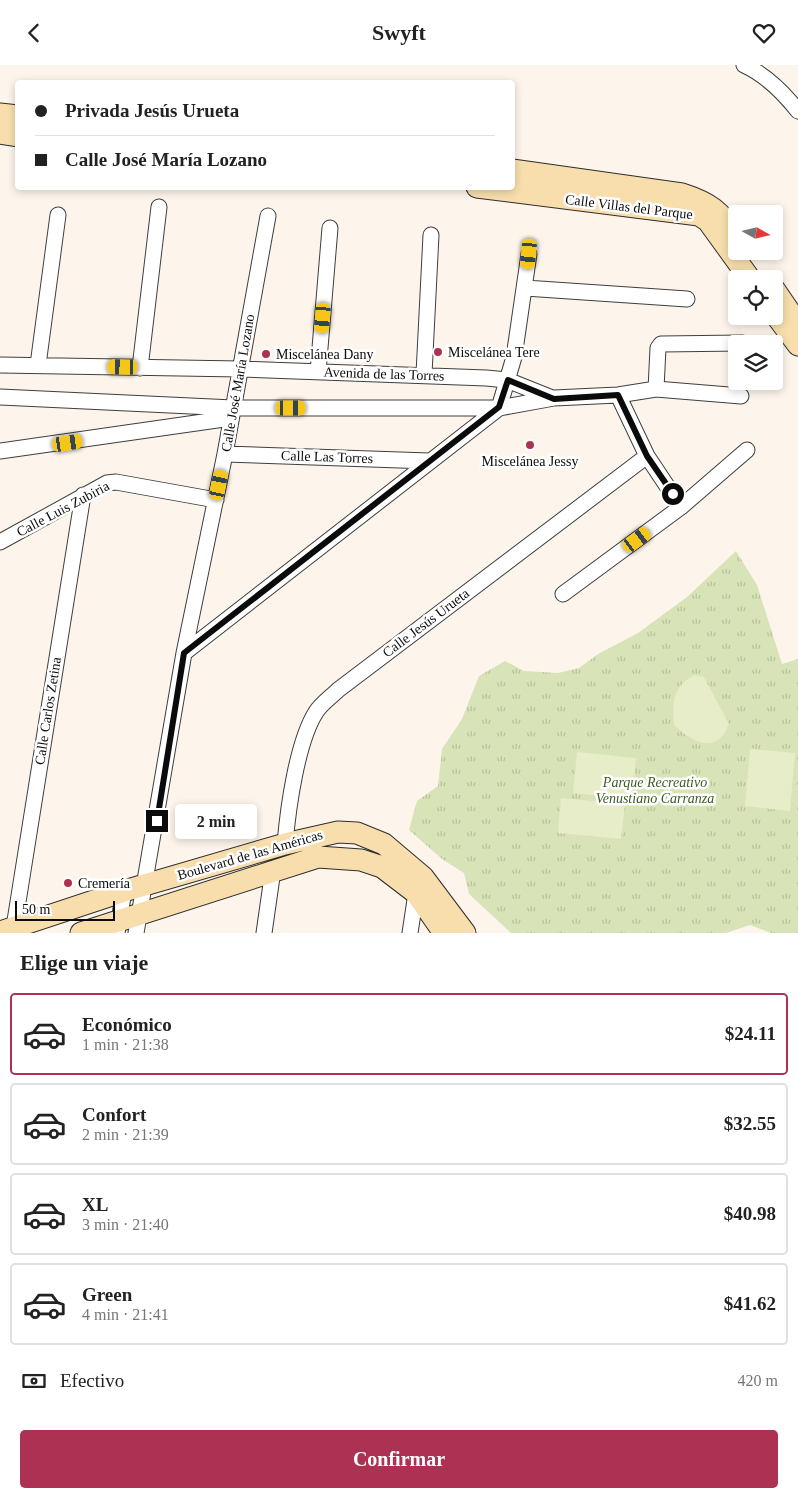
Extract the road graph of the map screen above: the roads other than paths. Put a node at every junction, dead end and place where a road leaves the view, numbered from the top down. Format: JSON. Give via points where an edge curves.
{"nodes":[{"id":1,"x":744,"y":65,"type":"edge"},
{"id":2,"x":798,"y":111,"type":"edge"},
{"id":3,"x":0,"y":114,"type":"edge"},
{"id":4,"x":15,"y":116,"type":"edge"},
{"id":5,"x":0,"y":133,"type":"edge"},
{"id":6,"x":15,"y":135,"type":"edge"},
{"id":7,"x":515,"y":170,"type":"edge"},
{"id":8,"x":501,"y":190,"type":"edge"},
{"id":9,"x":159,"y":207,"type":"dead end"},
{"id":10,"x":58,"y":215,"type":"dead end"},
{"id":11,"x":268,"y":216,"type":"dead end"},
{"id":12,"x":728,"y":224,"type":"edge"},
{"id":13,"x":330,"y":228,"type":"dead end"},
{"id":14,"x":431,"y":235,"type":"dead end"},
{"id":15,"x":529,"y":254,"type":"dead end"},
{"id":16,"x":743,"y":270,"type":"edge"},
{"id":17,"x":525,"y":288,"type":"junction"},
{"id":18,"x":686,"y":299,"type":"dead end"},
{"id":19,"x":783,"y":302,"type":"edge"},
{"id":20,"x":783,"y":324,"type":"edge"},
{"id":21,"x":798,"y":324,"type":"edge"},
{"id":22,"x":728,"y":343,"type":"edge"},
{"id":23,"x":798,"y":345,"type":"edge"},
{"id":24,"x":0,"y":365,"type":"edge"},
{"id":25,"x":38,"y":365,"type":"junction"},
{"id":26,"x":140,"y":368,"type":"junction"},
{"id":27,"x":240,"y":369,"type":"junction"},
{"id":28,"x":318,"y":372,"type":"junction"},
{"id":29,"x":424,"y":374,"type":"junction"},
{"id":30,"x":508,"y":380,"type":"junction"},
{"id":31,"x":656,"y":389,"type":"junction"},
{"id":32,"x":618,"y":395,"type":"junction"},
{"id":33,"x":0,"y":397,"type":"edge"},
{"id":34,"x":741,"y":397,"type":"dead end"},
{"id":35,"x":554,"y":399,"type":"junction"},
{"id":36,"x":499,"y":407,"type":"junction"},
{"id":37,"x":232,"y":413,"type":"junction"},
{"id":38,"x":747,"y":450,"type":"dead end"},
{"id":39,"x":0,"y":451,"type":"edge"},
{"id":40,"x":225,"y":454,"type":"junction"},
{"id":41,"x":647,"y":456,"type":"junction"},
{"id":42,"x":429,"y":461,"type":"junction"},
{"id":43,"x":83,"y":495,"type":"junction"},
{"id":44,"x":216,"y":500,"type":"junction"},
{"id":45,"x":681,"y":507,"type":"junction"},
{"id":46,"x":0,"y":542,"type":"edge"},
{"id":47,"x":563,"y":594,"type":"dead end"},
{"id":48,"x":184,"y":653,"type":"junction"},
{"id":49,"x":285,"y":844,"type":"junction"},
{"id":50,"x":273,"y":870,"type":"junction"},
{"id":51,"x":146,"y":884,"type":"junction"},
{"id":52,"x":124,"y":891,"type":"junction"},
{"id":53,"x":416,"y":893,"type":"junction"},
{"id":54,"x":447,"y":924,"type":"edge"},
{"id":55,"x":128,"y":925,"type":"edge"},
{"id":56,"x":7,"y":929,"type":"edge"},
{"id":57,"x":81,"y":933,"type":"edge"},
{"id":58,"x":264,"y":933,"type":"edge"},
{"id":59,"x":410,"y":933,"type":"edge"},
{"id":60,"x":465,"y":933,"type":"edge"},
{"id":61,"x":481,"y":933,"type":"edge"}],
"edges":[{"from":1,"to":2,"type":"street","via":[[784,93]]},
{"from":3,"to":4,"type":"main road"},
{"from":5,"to":6,"type":"main road"},
{"from":7,"to":12,"type":"main road","name":"Calle Villas del Parque","via":[[682,194],[717,209]]},
{"from":8,"to":16,"type":"main road","name":"Calle Villas del Parque","via":[[698,215],[708,221]]},
{"from":9,"to":26,"type":"street"},
{"from":10,"to":25,"type":"street"},
{"from":11,"to":27,"type":"street","name":"Calle José María Lozano"},
{"from":13,"to":28,"type":"street"},
{"from":14,"to":29,"type":"street"},
{"from":15,"to":17,"type":"street"},
{"from":17,"to":18,"type":"street"},
{"from":17,"to":30,"type":"street"},
{"from":19,"to":21,"type":"main road"},
{"from":20,"to":23,"type":"main road"},
{"from":22,"to":31,"type":"street","via":[[661,344]]},
{"from":24,"to":25,"type":"street","name":"Avenida de las Torres"},
{"from":25,"to":26,"type":"street","name":"Avenida de las Torres"},
{"from":26,"to":27,"type":"street","name":"Avenida de las Torres"},
{"from":27,"to":28,"type":"street","name":"Avenida de las Torres"},
{"from":27,"to":37,"type":"street","name":"Calle José María Lozano"},
{"from":28,"to":29,"type":"street","name":"Avenida de las Torres"},
{"from":29,"to":30,"type":"street","name":"Avenida de las Torres"},
{"from":30,"to":35,"type":"street","name":"Avenida de las Torres"},
{"from":30,"to":36,"type":"street"},
{"from":31,"to":32,"type":"street","name":"Avenida de las Torres"},
{"from":31,"to":34,"type":"street","name":"Avenida de las Torres"},
{"from":32,"to":35,"type":"street","name":"Avenida de las Torres"},
{"from":32,"to":41,"type":"street"},
{"from":33,"to":37,"type":"street","name":"Avenida de las Torres"},
{"from":35,"to":36,"type":"street","name":"Avenida de las Torres"},
{"from":36,"to":37,"type":"street","name":"Avenida de las Torres"},
{"from":36,"to":42,"type":"street"},
{"from":37,"to":39,"type":"street"},
{"from":37,"to":40,"type":"street","name":"Calle José María Lozano"},
{"from":38,"to":45,"type":"street"},
{"from":40,"to":42,"type":"street","name":"Calle Las Torres"},
{"from":40,"to":44,"type":"street","name":"Calle José María Lozano"},
{"from":41,"to":45,"type":"street"},
{"from":41,"to":49,"type":"street","name":"Calle Jesús Urueta","via":[[338,690],[316,712],[304,739],[286,822]]},
{"from":42,"to":48,"type":"street"},
{"from":43,"to":44,"type":"street","name":"Calle Luis Zubiria","via":[[116,482]]},
{"from":43,"to":46,"type":"street","name":"Calle Luis Zubiria"},
{"from":43,"to":56,"type":"street","name":"Calle Carlos Zetina"},
{"from":44,"to":48,"type":"street","name":"Calle José María Lozano"},
{"from":45,"to":47,"type":"street"},
{"from":48,"to":51,"type":"street","name":"Calle José María Lozano"},
{"from":49,"to":51,"type":"main road","name":"Boulevard de las Américas"},
{"from":49,"to":54,"type":"main road","name":"Boulevard de las Américas","via":[[338,832],[357,833],[384,844],[422,877]]},
{"from":50,"to":53,"type":"main road","name":"Boulevard de las Américas","via":[[318,857],[361,860],[382,867]]},
{"from":50,"to":55,"type":"main road","name":"Boulevard de las Américas"},
{"from":50,"to":58,"type":"street"},
{"from":51,"to":52,"type":"main road","name":"Boulevard de las Américas"},
{"from":51,"to":55,"type":"street","name":"Calle José María Lozano"},
{"from":52,"to":55,"type":"street"},
{"from":52,"to":56,"type":"main road","name":"Boulevard de las Américas"},
{"from":53,"to":54,"type":"main road","name":"Boulevard de las Américas"},
{"from":53,"to":59,"type":"street"},
{"from":54,"to":60,"type":"main road","name":"Boulevard de las Américas"},
{"from":54,"to":61,"type":"main road","via":[[460,918]]},
{"from":55,"to":57,"type":"main road","name":"Boulevard de las Américas"}]}
